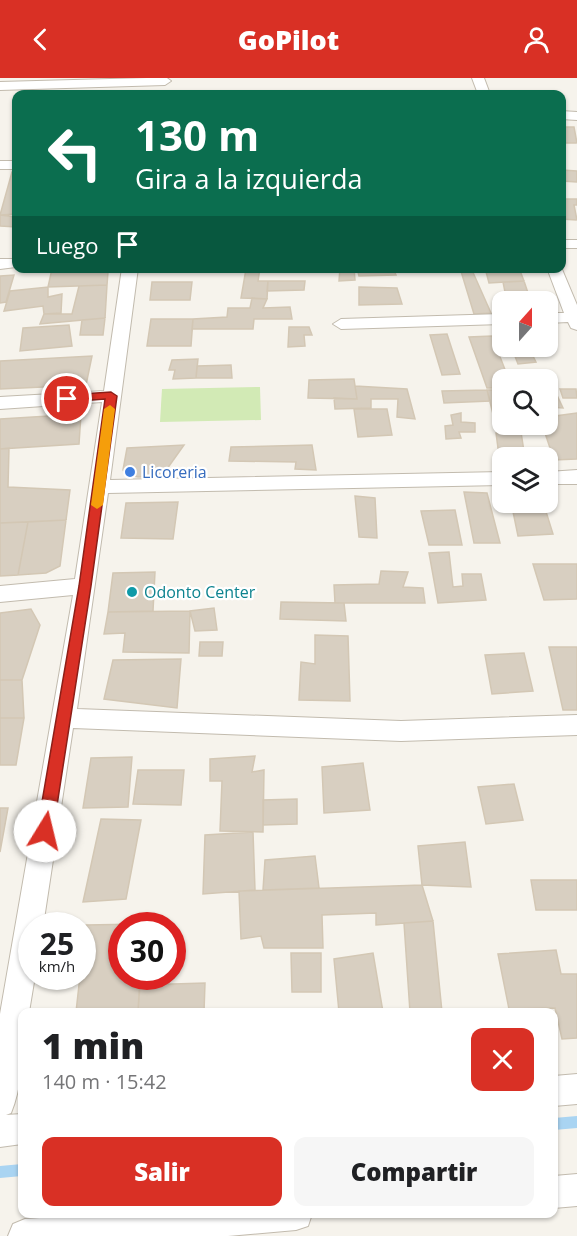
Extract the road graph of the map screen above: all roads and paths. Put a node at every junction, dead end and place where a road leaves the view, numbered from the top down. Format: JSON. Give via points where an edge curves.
{"nodes":[{"id":1,"x":165,"y":80,"type":"edge"},
{"id":2,"x":0,"y":87,"type":"edge"},
{"id":3,"x":129,"y":273,"type":"edge"},
{"id":4,"x":556,"y":273,"type":"edge"},
{"id":5,"x":492,"y":319,"type":"edge"},
{"id":6,"x":558,"y":319,"type":"edge"},
{"id":7,"x":575,"y":321,"type":"edge"},
{"id":8,"x":341,"y":324,"type":"dead end"},
{"id":9,"x":111,"y":396,"type":"junction"},
{"id":10,"x":0,"y":403,"type":"edge"},
{"id":11,"x":577,"y":477,"type":"edge"},
{"id":12,"x":558,"y":478,"type":"edge"},
{"id":13,"x":492,"y":479,"type":"edge"},
{"id":14,"x":99,"y":487,"type":"junction"},
{"id":15,"x":85,"y":586,"type":"junction"},
{"id":16,"x":0,"y":594,"type":"edge"},
{"id":17,"x":64,"y":718,"type":"junction"},
{"id":18,"x":577,"y":725,"type":"edge"},
{"id":19,"x":577,"y":1089,"type":"edge"},
{"id":20,"x":558,"y":1091,"type":"edge"},
{"id":21,"x":0,"y":1102,"type":"edge"},
{"id":22,"x":18,"y":1129,"type":"edge"},
{"id":23,"x":0,"y":1131,"type":"edge"},
{"id":24,"x":577,"y":1190,"type":"edge"},
{"id":25,"x":558,"y":1192,"type":"edge"},
{"id":26,"x":247,"y":1218,"type":"edge"},
{"id":27,"x":25,"y":1236,"type":"edge"}],
"edges":[{"from":1,"to":2,"type":"street"},
{"from":3,"to":9,"type":"street"},
{"from":4,"to":7,"type":"street"},
{"from":5,"to":8,"type":"street"},
{"from":6,"to":7,"type":"street"},
{"from":9,"to":10,"type":"street"},
{"from":9,"to":14,"type":"street"},
{"from":11,"to":12,"type":"street"},
{"from":13,"to":14,"type":"street"},
{"from":14,"to":15,"type":"street"},
{"from":15,"to":16,"type":"street"},
{"from":15,"to":17,"type":"street"},
{"from":17,"to":18,"type":"street","via":[[400,731]]},
{"from":17,"to":21,"type":"street"},
{"from":19,"to":20,"type":"street"},
{"from":22,"to":23,"type":"street"},
{"from":24,"to":25,"type":"street"},
{"from":26,"to":27,"type":"street"}]}
